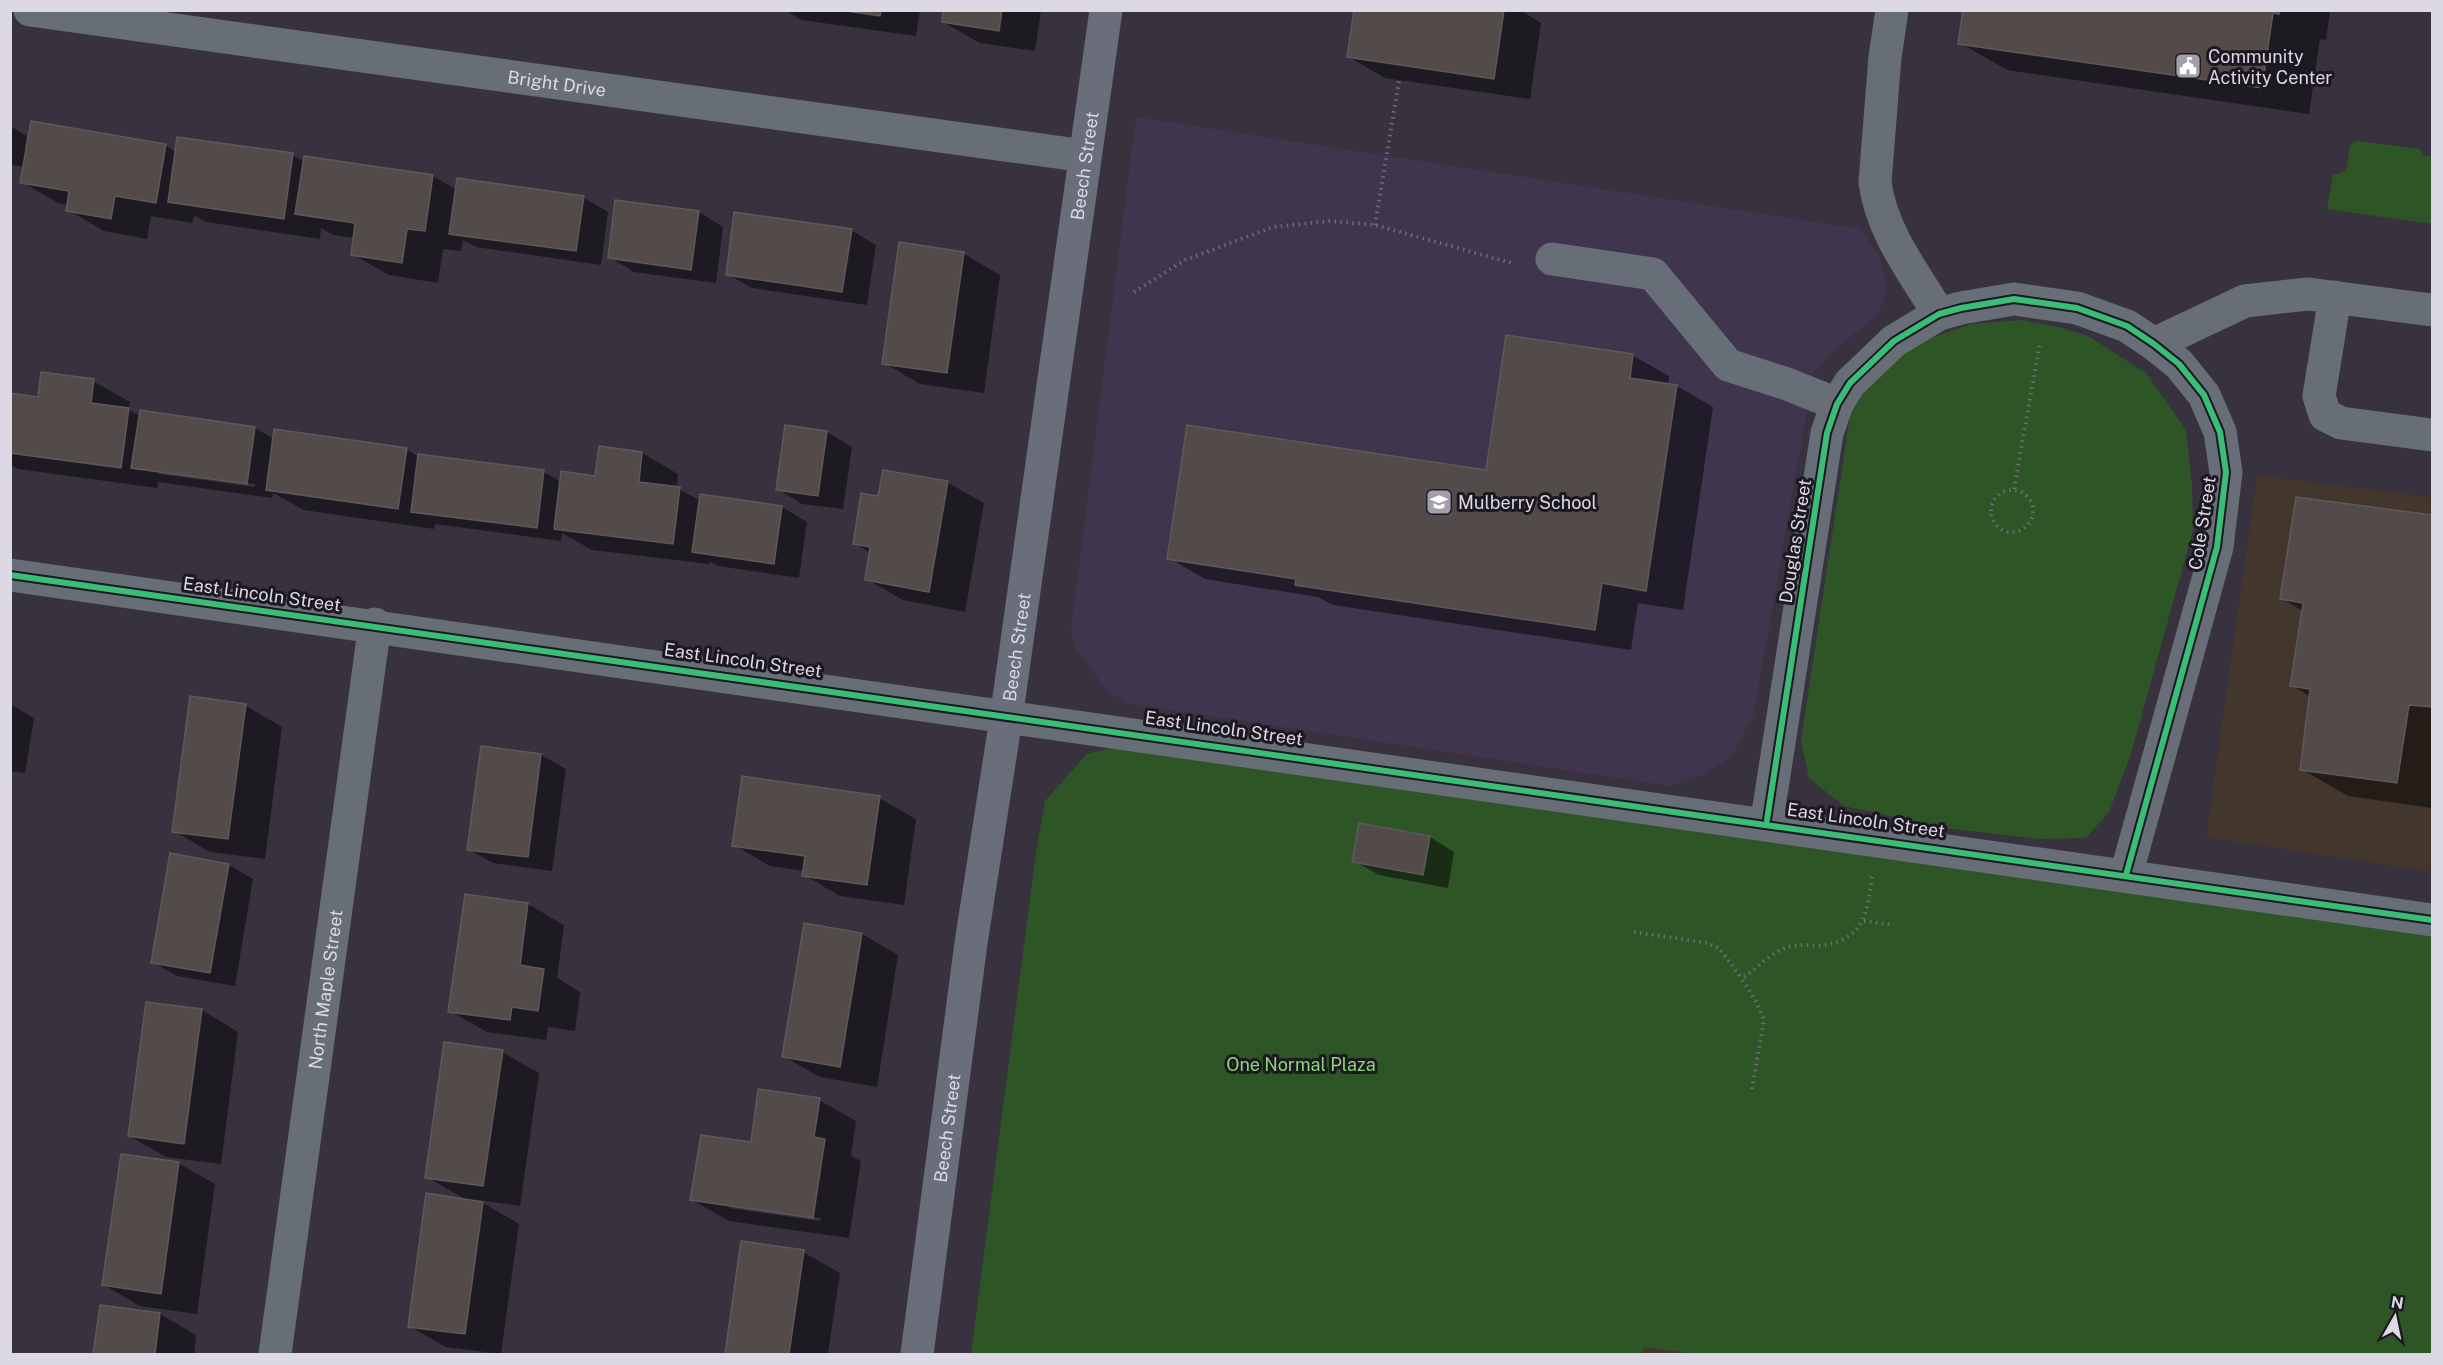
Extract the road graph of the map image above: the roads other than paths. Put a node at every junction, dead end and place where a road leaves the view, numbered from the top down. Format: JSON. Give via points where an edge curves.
{"nodes":[{"id":1,"x":30,"y":10,"type":"edge"},
{"id":2,"x":1106,"y":10,"type":"edge"},
{"id":3,"x":1892,"y":10,"type":"edge"},
{"id":4,"x":1085,"y":156,"type":"junction"},
{"id":5,"x":1552,"y":259,"type":"road end"},
{"id":6,"x":2335,"y":297,"type":"junction"},
{"id":7,"x":2433,"y":310,"type":"edge"},
{"id":8,"x":1939,"y":314,"type":"junction"},
{"id":9,"x":2154,"y":344,"type":"junction"},
{"id":10,"x":1837,"y":404,"type":"junction"},
{"id":11,"x":2433,"y":435,"type":"edge"},
{"id":12,"x":10,"y":575,"type":"edge"},
{"id":13,"x":375,"y":624,"type":"junction"},
{"id":14,"x":1007,"y":712,"type":"junction"},
{"id":15,"x":1767,"y":820,"type":"junction"},
{"id":16,"x":2126,"y":874,"type":"junction"},
{"id":17,"x":2433,"y":920,"type":"edge"},
{"id":18,"x":275,"y":1354,"type":"edge"},
{"id":19,"x":917,"y":1354,"type":"edge"}],
"edges":[{"from":1,"to":4,"type":"street","name":"Bright Drive"},
{"from":2,"to":4,"type":"main road","name":"Beech Street"},
{"from":3,"to":8,"type":"street","via":[[1875,182],[1877,198],[1891,234]]},
{"from":4,"to":14,"type":"main road","name":"Beech Street"},
{"from":5,"to":10,"type":"street","via":[[1653,274],[1728,365]]},
{"from":6,"to":7,"type":"street"},
{"from":6,"to":9,"type":"street","via":[[2308,294],[2245,300]]},
{"from":6,"to":11,"type":"street","via":[[2319,396],[2325,415],[2341,423]]},
{"from":8,"to":9,"type":"street","name":"Cole Street","via":[[2014,299],[2047,303],[2077,308],[2127,326]]},
{"from":8,"to":10,"type":"street","name":"Douglas Street","via":[[1893,341],[1850,383]]},
{"from":9,"to":16,"type":"street","name":"Cole Street","via":[[2179,364],[2204,395],[2220,432],[2226,472],[2217,547]]},
{"from":10,"to":15,"type":"street","name":"Douglas Street","via":[[1827,433]]},
{"from":12,"to":13,"type":"street","name":"East Lincoln Street"},
{"from":13,"to":14,"type":"street","name":"East Lincoln Street"},
{"from":13,"to":18,"type":"street","name":"North Maple Street"},
{"from":14,"to":15,"type":"street","name":"East Lincoln Street"},
{"from":14,"to":19,"type":"main road","name":"Beech Street","via":[[971,943]]},
{"from":15,"to":16,"type":"street","name":"East Lincoln Street"},
{"from":16,"to":17,"type":"street","name":"East Lincoln Street"}]}
